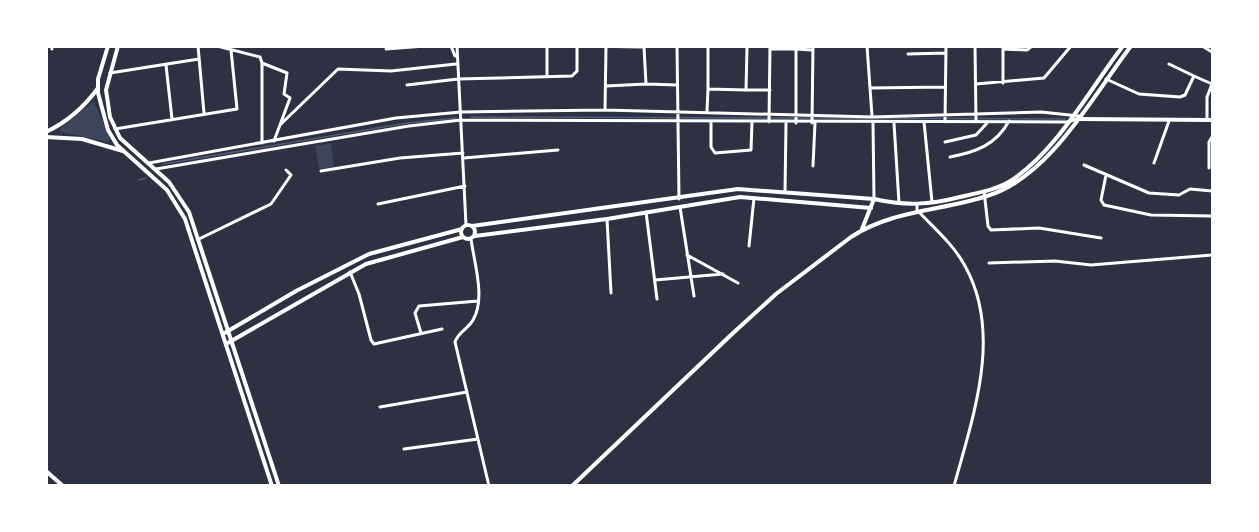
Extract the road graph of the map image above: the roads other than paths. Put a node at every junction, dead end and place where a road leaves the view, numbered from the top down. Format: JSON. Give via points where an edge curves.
{"nodes":[{"id":1,"x":108,"y":46,"type":"edge"},
{"id":2,"x":118,"y":46,"type":"edge"},
{"id":3,"x":198,"y":46,"type":"edge"},
{"id":4,"x":217,"y":46,"type":"edge"},
{"id":5,"x":424,"y":46,"type":"edge"},
{"id":6,"x":451,"y":46,"type":"edge"},
{"id":7,"x":457,"y":46,"type":"edge"},
{"id":8,"x":547,"y":46,"type":"edge"},
{"id":9,"x":577,"y":46,"type":"edge"},
{"id":10,"x":586,"y":46,"type":"edge"},
{"id":11,"x":677,"y":46,"type":"edge"},
{"id":12,"x":709,"y":46,"type":"edge"},
{"id":13,"x":867,"y":46,"type":"edge"},
{"id":14,"x":946,"y":46,"type":"edge"},
{"id":15,"x":975,"y":46,"type":"edge"},
{"id":16,"x":1032,"y":46,"type":"edge"},
{"id":17,"x":1071,"y":46,"type":"edge"},
{"id":18,"x":1115,"y":46,"type":"edge"},
{"id":19,"x":1131,"y":46,"type":"edge"},
{"id":20,"x":1202,"y":46,"type":"edge"},
{"id":21,"x":606,"y":47,"type":"edge"},
{"id":22,"x":747,"y":47,"type":"edge"},
{"id":23,"x":770,"y":48,"type":"edge"},
{"id":24,"x":813,"y":48,"type":"edge"},
{"id":25,"x":1003,"y":48,"type":"edge"},
{"id":26,"x":1122,"y":48,"type":"edge"},
{"id":27,"x":386,"y":49,"type":"dead end"},
{"id":28,"x":796,"y":49,"type":"junction"},
{"id":29,"x":231,"y":50,"type":"junction"},
{"id":30,"x":1212,"y":52,"type":"edge"},
{"id":31,"x":946,"y":53,"type":"junction"},
{"id":32,"x":908,"y":54,"type":"dead end"},
{"id":33,"x":456,"y":58,"type":"junction"},
{"id":34,"x":199,"y":60,"type":"junction"},
{"id":35,"x":262,"y":63,"type":"junction"},
{"id":36,"x":456,"y":64,"type":"junction"},
{"id":37,"x":1168,"y":64,"type":"dead end"},
{"id":38,"x":166,"y":65,"type":"junction"},
{"id":39,"x":110,"y":73,"type":"junction"},
{"id":40,"x":1194,"y":76,"type":"junction"},
{"id":41,"x":547,"y":77,"type":"junction"},
{"id":42,"x":458,"y":79,"type":"junction"},
{"id":43,"x":1106,"y":79,"type":"junction"},
{"id":44,"x":1003,"y":83,"type":"junction"},
{"id":45,"x":646,"y":84,"type":"junction"},
{"id":46,"x":976,"y":84,"type":"junction"},
{"id":47,"x":406,"y":85,"type":"dead end"},
{"id":48,"x":606,"y":86,"type":"junction"},
{"id":49,"x":677,"y":86,"type":"junction"},
{"id":50,"x":98,"y":87,"type":"junction"},
{"id":51,"x":945,"y":87,"type":"junction"},
{"id":52,"x":870,"y":88,"type":"junction"},
{"id":53,"x":708,"y":89,"type":"junction"},
{"id":54,"x":746,"y":90,"type":"junction"},
{"id":55,"x":770,"y":90,"type":"junction"},
{"id":56,"x":606,"y":110,"type":"junction"},
{"id":57,"x":676,"y":111,"type":"junction"},
{"id":58,"x":706,"y":111,"type":"junction"},
{"id":59,"x":460,"y":112,"type":"junction"},
{"id":60,"x":204,"y":114,"type":"junction"},
{"id":61,"x":770,"y":114,"type":"junction"},
{"id":62,"x":796,"y":115,"type":"junction"},
{"id":63,"x":812,"y":116,"type":"junction"},
{"id":64,"x":1076,"y":116,"type":"junction"},
{"id":65,"x":945,"y":118,"type":"junction"},
{"id":66,"x":976,"y":118,"type":"junction"},
{"id":67,"x":172,"y":119,"type":"junction"},
{"id":68,"x":873,"y":119,"type":"junction"},
{"id":69,"x":461,"y":120,"type":"junction"},
{"id":70,"x":1207,"y":120,"type":"junction"},
{"id":71,"x":1212,"y":120,"type":"edge"},
{"id":72,"x":676,"y":121,"type":"junction"},
{"id":73,"x":711,"y":121,"type":"junction"},
{"id":74,"x":988,"y":121,"type":"junction"},
{"id":75,"x":1169,"y":121,"type":"junction"},
{"id":76,"x":769,"y":122,"type":"junction"},
{"id":77,"x":894,"y":122,"type":"junction"},
{"id":78,"x":924,"y":122,"type":"junction"},
{"id":79,"x":1009,"y":122,"type":"junction"},
{"id":80,"x":1067,"y":122,"type":"junction"},
{"id":81,"x":752,"y":123,"type":"junction"},
{"id":82,"x":786,"y":123,"type":"junction"},
{"id":83,"x":796,"y":123,"type":"junction"},
{"id":84,"x":813,"y":123,"type":"junction"},
{"id":85,"x":281,"y":124,"type":"junction"},
{"id":86,"x":115,"y":129,"type":"junction"},
{"id":87,"x":328,"y":130,"type":"junction"},
{"id":88,"x":46,"y":132,"type":"edge"},
{"id":89,"x":46,"y":137,"type":"edge"},
{"id":90,"x":1212,"y":137,"type":"edge"},
{"id":91,"x":330,"y":140,"type":"junction"},
{"id":92,"x":274,"y":141,"type":"junction"},
{"id":93,"x":945,"y":142,"type":"dead end"},
{"id":94,"x":262,"y":143,"type":"junction"},
{"id":95,"x":247,"y":146,"type":"junction"},
{"id":96,"x":558,"y":150,"type":"dead end"},
{"id":97,"x":123,"y":151,"type":"junction"},
{"id":98,"x":463,"y":153,"type":"junction"},
{"id":99,"x":248,"y":154,"type":"junction"},
{"id":100,"x":950,"y":157,"type":"dead end"},
{"id":101,"x":464,"y":158,"type":"junction"},
{"id":102,"x":147,"y":163,"type":"junction"},
{"id":103,"x":1154,"y":163,"type":"dead end"},
{"id":104,"x":1084,"y":165,"type":"dead end"},
{"id":105,"x":813,"y":166,"type":"dead end"},
{"id":106,"x":1209,"y":168,"type":"dead end"},
{"id":107,"x":156,"y":169,"type":"junction"},
{"id":108,"x":286,"y":170,"type":"dead end"},
{"id":109,"x":321,"y":171,"type":"dead end"},
{"id":110,"x":1106,"y":175,"type":"junction"},
{"id":111,"x":465,"y":186,"type":"junction"},
{"id":112,"x":984,"y":190,"type":"junction"},
{"id":113,"x":1212,"y":190,"type":"edge"},
{"id":114,"x":785,"y":192,"type":"junction"},
{"id":115,"x":755,"y":196,"type":"junction"},
{"id":116,"x":986,"y":197,"type":"junction"},
{"id":117,"x":679,"y":199,"type":"junction"},
{"id":118,"x":874,"y":199,"type":"junction"},
{"id":119,"x":378,"y":204,"type":"dead end"},
{"id":120,"x":933,"y":204,"type":"junction"},
{"id":121,"x":899,"y":205,"type":"junction"},
{"id":122,"x":680,"y":207,"type":"junction"},
{"id":123,"x":872,"y":208,"type":"junction"},
{"id":124,"x":917,"y":208,"type":"junction"},
{"id":125,"x":646,"y":212,"type":"junction"},
{"id":126,"x":1212,"y":216,"type":"edge"},
{"id":127,"x":607,"y":219,"type":"junction"},
{"id":128,"x":469,"y":225,"type":"junction"},
{"id":129,"x":462,"y":229,"type":"junction"},
{"id":130,"x":861,"y":230,"type":"junction"},
{"id":131,"x":475,"y":236,"type":"junction"},
{"id":132,"x":463,"y":237,"type":"junction"},
{"id":133,"x":1101,"y":238,"type":"dead end"},
{"id":134,"x":199,"y":239,"type":"junction"},
{"id":135,"x":471,"y":239,"type":"junction"},
{"id":136,"x":748,"y":246,"type":"dead end"},
{"id":137,"x":687,"y":255,"type":"junction"},
{"id":138,"x":1212,"y":255,"type":"edge"},
{"id":139,"x":989,"y":263,"type":"dead end"},
{"id":140,"x":350,"y":273,"type":"junction"},
{"id":141,"x":723,"y":274,"type":"junction"},
{"id":142,"x":691,"y":277,"type":"junction"},
{"id":143,"x":655,"y":280,"type":"junction"},
{"id":144,"x":738,"y":283,"type":"dead end"},
{"id":145,"x":300,"y":289,"type":"junction"},
{"id":146,"x":611,"y":293,"type":"dead end"},
{"id":147,"x":694,"y":296,"type":"dead end"},
{"id":148,"x":305,"y":297,"type":"junction"},
{"id":149,"x":657,"y":299,"type":"dead end"},
{"id":150,"x":478,"y":301,"type":"junction"},
{"id":151,"x":442,"y":329,"type":"dead end"},
{"id":152,"x":229,"y":330,"type":"junction"},
{"id":153,"x":421,"y":333,"type":"junction"},
{"id":154,"x":223,"y":334,"type":"junction"},
{"id":155,"x":233,"y":339,"type":"junction"},
{"id":156,"x":226,"y":344,"type":"junction"},
{"id":157,"x":467,"y":392,"type":"junction"},
{"id":158,"x":380,"y":407,"type":"dead end"},
{"id":159,"x":478,"y":439,"type":"junction"},
{"id":160,"x":404,"y":449,"type":"dead end"},
{"id":161,"x":46,"y":471,"type":"edge"},
{"id":162,"x":63,"y":486,"type":"edge"},
{"id":163,"x":272,"y":486,"type":"edge"},
{"id":164,"x":279,"y":486,"type":"edge"},
{"id":165,"x":489,"y":486,"type":"edge"},
{"id":166,"x":572,"y":486,"type":"edge"},
{"id":167,"x":954,"y":486,"type":"edge"}],
"edges":[{"from":1,"to":50,"type":"main road"},
{"from":2,"to":39,"type":"main road"},
{"from":3,"to":34,"type":"street"},
{"from":4,"to":29,"type":"street"},
{"from":5,"to":27,"type":"street"},
{"from":6,"to":33,"type":"street"},
{"from":7,"to":33,"type":"street"},
{"from":8,"to":41,"type":"street"},
{"from":9,"to":41,"type":"street","via":[[576,74]]},
{"from":10,"to":21,"type":"street"},
{"from":11,"to":49,"type":"street"},
{"from":12,"to":22,"type":"street"},
{"from":12,"to":53,"type":"street"},
{"from":13,"to":52,"type":"street"},
{"from":14,"to":31,"type":"street"},
{"from":15,"to":46,"type":"street"},
{"from":16,"to":25,"type":"street","via":[[1027,50]]},
{"from":17,"to":44,"type":"street","via":[[1047,77]]},
{"from":18,"to":26,"type":"street"},
{"from":19,"to":43,"type":"main road"},
{"from":20,"to":30,"type":"street"},
{"from":21,"to":45,"type":"street","via":[[644,46]]},
{"from":21,"to":48,"type":"street"},
{"from":22,"to":54,"type":"street"},
{"from":23,"to":28,"type":"street"},
{"from":23,"to":55,"type":"street"},
{"from":24,"to":28,"type":"street"},
{"from":24,"to":63,"type":"street"},
{"from":25,"to":44,"type":"street"},
{"from":26,"to":64,"type":"main road"},
{"from":28,"to":62,"type":"street"},
{"from":29,"to":35,"type":"street","via":[[260,57]]},
{"from":29,"to":60,"type":"street","via":[[237,109]]},
{"from":31,"to":32,"type":"street"},
{"from":31,"to":51,"type":"street"},
{"from":33,"to":36,"type":"street"},
{"from":34,"to":38,"type":"street"},
{"from":34,"to":60,"type":"street"},
{"from":35,"to":85,"type":"street","via":[[287,73],[284,94],[290,98]]},
{"from":35,"to":94,"type":"street"},
{"from":36,"to":42,"type":"street"},
{"from":36,"to":85,"type":"street","via":[[391,71],[338,69]]},
{"from":37,"to":40,"type":"street"},
{"from":38,"to":39,"type":"street"},
{"from":38,"to":67,"type":"street"},
{"from":39,"to":86,"type":"main road","via":[[106,103]]},
{"from":40,"to":43,"type":"street","via":[[1185,95],[1180,97],[1139,94]]},
{"from":40,"to":70,"type":"street","via":[[1212,84],[1207,97]]},
{"from":41,"to":42,"type":"street"},
{"from":42,"to":47,"type":"street"},
{"from":42,"to":59,"type":"street"},
{"from":43,"to":64,"type":"main road"},
{"from":44,"to":46,"type":"street"},
{"from":45,"to":48,"type":"street"},
{"from":45,"to":49,"type":"street"},
{"from":46,"to":66,"type":"street"},
{"from":48,"to":56,"type":"street"},
{"from":49,"to":57,"type":"street"},
{"from":50,"to":88,"type":"main road","via":[[65,121]]},
{"from":50,"to":97,"type":"main road","via":[[108,130]]},
{"from":51,"to":52,"type":"street"},
{"from":51,"to":65,"type":"street"},
{"from":52,"to":68,"type":"street"},
{"from":53,"to":54,"type":"street"},
{"from":53,"to":58,"type":"street"},
{"from":54,"to":55,"type":"street"},
{"from":55,"to":61,"type":"street"},
{"from":56,"to":57,"type":"street"},
{"from":56,"to":59,"type":"street"},
{"from":57,"to":58,"type":"street"},
{"from":57,"to":72,"type":"street"},
{"from":58,"to":61,"type":"street"},
{"from":59,"to":69,"type":"street"},
{"from":59,"to":87,"type":"street"},
{"from":60,"to":67,"type":"street"},
{"from":61,"to":62,"type":"street"},
{"from":61,"to":76,"type":"street"},
{"from":62,"to":63,"type":"street"},
{"from":62,"to":83,"type":"street"},
{"from":63,"to":68,"type":"street"},
{"from":63,"to":84,"type":"street"},
{"from":64,"to":66,"type":"street"},
{"from":64,"to":75,"type":"main road"},
{"from":64,"to":80,"type":"main road"},
{"from":64,"to":116,"type":"main road","via":[[1033,171]]},
{"from":65,"to":66,"type":"street"},
{"from":65,"to":66,"type":"street"},
{"from":65,"to":68,"type":"street"},
{"from":65,"to":78,"type":"street"},
{"from":66,"to":74,"type":"street"},
{"from":67,"to":86,"type":"street"},
{"from":68,"to":77,"type":"street"},
{"from":68,"to":84,"type":"street"},
{"from":68,"to":118,"type":"street"},
{"from":69,"to":72,"type":"street"},
{"from":69,"to":91,"type":"street"},
{"from":69,"to":98,"type":"street"},
{"from":70,"to":71,"type":"main road"},
{"from":70,"to":75,"type":"main road"},
{"from":72,"to":73,"type":"street"},
{"from":72,"to":117,"type":"street"},
{"from":73,"to":81,"type":"street"},
{"from":73,"to":81,"type":"street","via":[[711,147],[716,153],[752,150]]},
{"from":74,"to":79,"type":"street"},
{"from":74,"to":93,"type":"street","via":[[976,135]]},
{"from":75,"to":103,"type":"street"},
{"from":76,"to":81,"type":"street"},
{"from":76,"to":82,"type":"street"},
{"from":77,"to":78,"type":"street"},
{"from":77,"to":121,"type":"street"},
{"from":78,"to":120,"type":"street"},
{"from":79,"to":80,"type":"street"},
{"from":79,"to":100,"type":"street","via":[[985,147]]},
{"from":80,"to":112,"type":"main road","via":[[1017,175]]},
{"from":82,"to":83,"type":"street"},
{"from":82,"to":114,"type":"street"},
{"from":83,"to":84,"type":"street"},
{"from":84,"to":105,"type":"street"},
{"from":85,"to":92,"type":"street"},
{"from":86,"to":102,"type":"main road"},
{"from":87,"to":91,"type":"street"},
{"from":87,"to":92,"type":"street"},
{"from":89,"to":97,"type":"main road","via":[[82,138]]},
{"from":90,"to":106,"type":"street"},
{"from":91,"to":99,"type":"street"},
{"from":92,"to":94,"type":"street"},
{"from":94,"to":95,"type":"street"},
{"from":95,"to":99,"type":"street"},
{"from":95,"to":102,"type":"street"},
{"from":96,"to":101,"type":"street"},
{"from":97,"to":154,"type":"main road","via":[[176,202]]},
{"from":98,"to":101,"type":"street"},
{"from":98,"to":109,"type":"street"},
{"from":99,"to":107,"type":"street"},
{"from":101,"to":111,"type":"street"},
{"from":102,"to":107,"type":"main road"},
{"from":104,"to":110,"type":"street"},
{"from":107,"to":134,"type":"main road","via":[[180,195]]},
{"from":108,"to":134,"type":"street","via":[[291,175],[271,204]]},
{"from":110,"to":113,"type":"street","via":[[1154,194]]},
{"from":110,"to":126,"type":"street","via":[[1101,200],[1104,205],[1151,215]]},
{"from":111,"to":119,"type":"street"},
{"from":111,"to":128,"type":"street"},
{"from":112,"to":116,"type":"street"},
{"from":112,"to":120,"type":"main road"},
{"from":114,"to":117,"type":"main road","via":[[738,189]]},
{"from":114,"to":118,"type":"main road"},
{"from":115,"to":122,"type":"main road"},
{"from":115,"to":123,"type":"main road"},
{"from":115,"to":136,"type":"street"},
{"from":116,"to":124,"type":"main road"},
{"from":116,"to":133,"type":"street","via":[[991,230],[1039,228]]},
{"from":117,"to":128,"type":"main road"},
{"from":118,"to":121,"type":"main road"},
{"from":118,"to":123,"type":"main road"},
{"from":120,"to":124,"type":"main road"},
{"from":121,"to":124,"type":"main road"},
{"from":122,"to":125,"type":"main road"},
{"from":122,"to":137,"type":"street"},
{"from":123,"to":130,"type":"main road"},
{"from":124,"to":130,"type":"main road"},
{"from":124,"to":167,"type":"street","via":[[965,265],[981,309],[982,374]]},
{"from":125,"to":127,"type":"main road"},
{"from":125,"to":143,"type":"street"},
{"from":127,"to":131,"type":"main road"},
{"from":127,"to":146,"type":"street"},
{"from":128,"to":129,"type":"main road"},
{"from":128,"to":131,"type":"main road"},
{"from":129,"to":132,"type":"main road"},
{"from":129,"to":145,"type":"main road","via":[[369,254]]},
{"from":130,"to":166,"type":"main road","via":[[769,301]]},
{"from":131,"to":135,"type":"main road"},
{"from":132,"to":135,"type":"main road"},
{"from":132,"to":140,"type":"main road","via":[[384,258]]},
{"from":134,"to":152,"type":"main road"},
{"from":135,"to":150,"type":"street"},
{"from":137,"to":141,"type":"street"},
{"from":137,"to":142,"type":"street"},
{"from":138,"to":139,"type":"street","via":[[1091,265],[1055,261]]},
{"from":140,"to":148,"type":"main road"},
{"from":140,"to":153,"type":"street","via":[[372,343],[380,345]]},
{"from":141,"to":142,"type":"street"},
{"from":141,"to":144,"type":"street"},
{"from":142,"to":143,"type":"street"},
{"from":142,"to":147,"type":"street"},
{"from":143,"to":149,"type":"street"},
{"from":145,"to":148,"type":"main road"},
{"from":145,"to":152,"type":"main road"},
{"from":148,"to":155,"type":"main road"},
{"from":150,"to":153,"type":"street","via":[[416,308]]},
{"from":150,"to":157,"type":"street","via":[[473,321],[455,342]]},
{"from":151,"to":153,"type":"street"},
{"from":152,"to":154,"type":"main road"},
{"from":152,"to":155,"type":"main road"},
{"from":154,"to":156,"type":"main road"},
{"from":155,"to":156,"type":"main road"},
{"from":155,"to":164,"type":"main road"},
{"from":156,"to":163,"type":"main road"},
{"from":157,"to":158,"type":"street"},
{"from":157,"to":159,"type":"street"},
{"from":159,"to":160,"type":"street"},
{"from":159,"to":165,"type":"street"},
{"from":161,"to":162,"type":"main road"}]}
